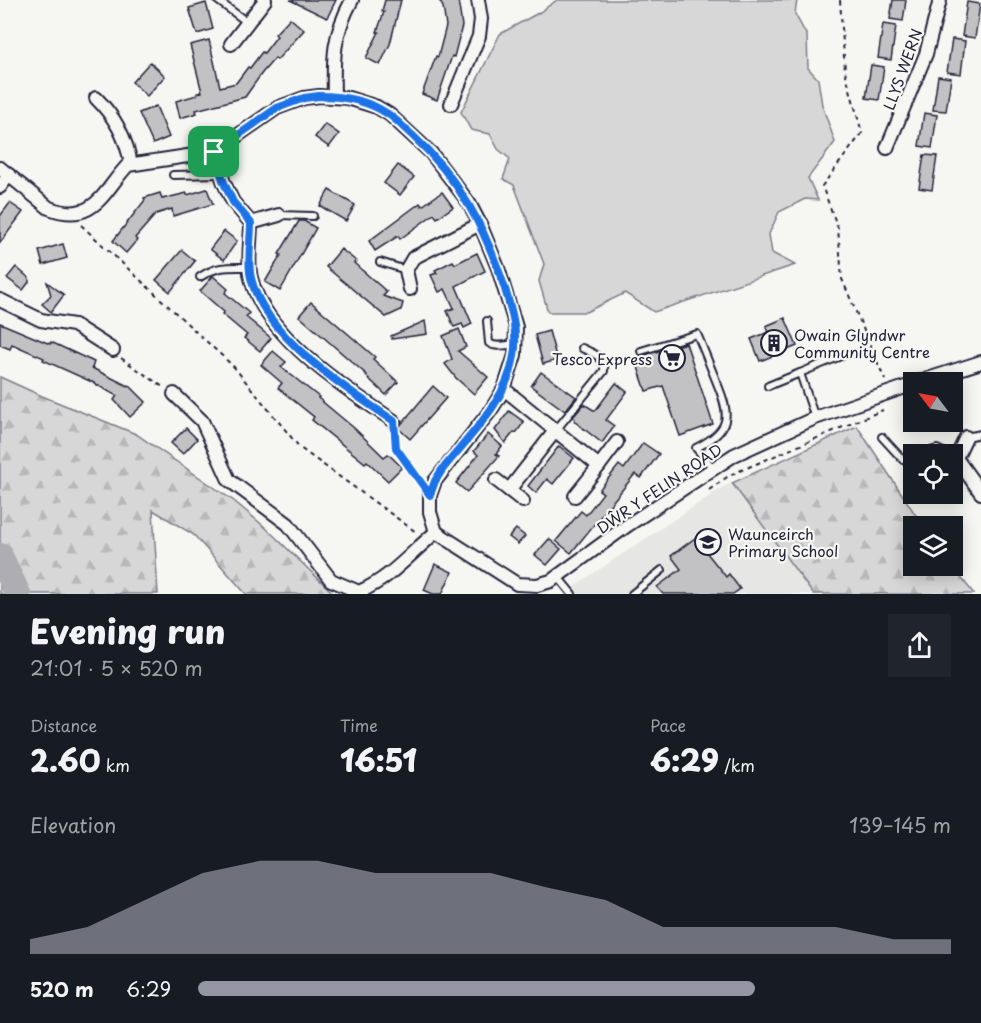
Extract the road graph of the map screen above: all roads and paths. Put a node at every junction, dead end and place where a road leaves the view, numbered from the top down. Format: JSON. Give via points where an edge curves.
{"nodes":[{"id":1,"x":217,"y":0,"type":"edge"},
{"id":2,"x":266,"y":0,"type":"edge"},
{"id":3,"x":352,"y":0,"type":"edge"},
{"id":4,"x":478,"y":0,"type":"edge"},
{"id":5,"x":840,"y":0,"type":"edge"},
{"id":6,"x":940,"y":0,"type":"edge"},
{"id":7,"x":248,"y":22,"type":"junction"},
{"id":8,"x":231,"y":44,"type":"dead end"},
{"id":9,"x":334,"y":96,"type":"junction"},
{"id":10,"x":96,"y":98,"type":"dead end"},
{"id":11,"x":451,"y":104,"type":"dead end"},
{"id":12,"x":887,"y":148,"type":"dead end"},
{"id":13,"x":214,"y":152,"type":"junction"},
{"id":14,"x":131,"y":164,"type":"junction"},
{"id":15,"x":4,"y":172,"type":"edge"},
{"id":16,"x":221,"y":174,"type":"junction"},
{"id":17,"x":173,"y":175,"type":"dead end"},
{"id":18,"x":0,"y":187,"type":"edge"},
{"id":19,"x":77,"y":212,"type":"junction"},
{"id":20,"x":279,"y":215,"type":"joint"},
{"id":21,"x":313,"y":216,"type":"dead end"},
{"id":22,"x":251,"y":223,"type":"junction"},
{"id":23,"x":480,"y":224,"type":"junction"},
{"id":24,"x":380,"y":262,"type":"dead end"},
{"id":25,"x":250,"y":267,"type":"junction"},
{"id":26,"x":406,"y":270,"type":"junction"},
{"id":27,"x":200,"y":277,"type":"dead end"},
{"id":28,"x":410,"y":289,"type":"dead end"},
{"id":29,"x":0,"y":300,"type":"edge"},
{"id":30,"x":487,"y":321,"type":"dead end"},
{"id":31,"x":515,"y":344,"type":"junction"},
{"id":32,"x":582,"y":348,"type":"dead end"},
{"id":33,"x":113,"y":350,"type":"joint"},
{"id":34,"x":641,"y":351,"type":"dead end"},
{"id":35,"x":841,"y":356,"type":"dead end"},
{"id":36,"x":981,"y":362,"type":"edge"},
{"id":37,"x":950,"y":372,"type":"edge"},
{"id":38,"x":800,"y":373,"type":"junction"},
{"id":39,"x":768,"y":386,"type":"dead end"},
{"id":40,"x":903,"y":387,"type":"edge"},
{"id":41,"x":504,"y":389,"type":"junction"},
{"id":42,"x":890,"y":391,"type":"junction"},
{"id":43,"x":174,"y":394,"type":"joint"},
{"id":44,"x":884,"y":409,"type":"dead end"},
{"id":45,"x":815,"y":418,"type":"junction"},
{"id":46,"x":394,"y":421,"type":"joint"},
{"id":47,"x":555,"y":431,"type":"junction"},
{"id":48,"x":981,"y":434,"type":"edge"},
{"id":49,"x":882,"y":437,"type":"dead end"},
{"id":50,"x":966,"y":437,"type":"joint"},
{"id":51,"x":617,"y":442,"type":"dead end"},
{"id":52,"x":961,"y":444,"type":"edge"},
{"id":53,"x":903,"y":460,"type":"edge"},
{"id":54,"x":598,"y":466,"type":"junction"},
{"id":55,"x":712,"y":467,"type":"junction"},
{"id":56,"x":963,"y":470,"type":"edge"},
{"id":57,"x":496,"y":480,"type":"dead end"},
{"id":58,"x":509,"y":490,"type":"junction"},
{"id":59,"x":709,"y":490,"type":"dead end"},
{"id":60,"x":981,"y":493,"type":"edge"},
{"id":61,"x":430,"y":495,"type":"junction"},
{"id":62,"x":575,"y":496,"type":"dead end"},
{"id":63,"x":523,"y":501,"type":"dead end"},
{"id":64,"x":431,"y":536,"type":"junction"},
{"id":65,"x":662,"y":570,"type":"dead end"},
{"id":66,"x":558,"y":577,"type":"junction"},
{"id":67,"x":515,"y":589,"type":"edge"},
{"id":68,"x":359,"y":593,"type":"edge"},
{"id":69,"x":572,"y":594,"type":"edge"},
{"id":70,"x":632,"y":594,"type":"edge"}],
"edges":[{"from":1,"to":7,"type":"lane"},
{"from":2,"to":7,"type":"street"},
{"from":3,"to":9,"type":"street","via":[[333,51]]},
{"from":4,"to":11,"type":"street","via":[[479,36]]},
{"from":5,"to":42,"type":"path","via":[[845,71],[862,132],[822,186],[838,228],[842,279]]},
{"from":6,"to":12,"type":"street","name":"LLYS WERN","via":[[926,54]]},
{"from":7,"to":8,"type":"street"},
{"from":9,"to":13,"type":"street","via":[[304,98],[277,108]]},
{"from":9,"to":23,"type":"street","via":[[363,102],[390,115],[431,153]]},
{"from":10,"to":14,"type":"street","via":[[118,125]]},
{"from":13,"to":14,"type":"street"},
{"from":13,"to":16,"type":"street"},
{"from":14,"to":19,"type":"street","via":[[98,202]]},
{"from":15,"to":18,"type":"street"},
{"from":15,"to":19,"type":"street","via":[[49,208]]},
{"from":16,"to":17,"type":"lane"},
{"from":16,"to":22,"type":"street","via":[[233,202]]},
{"from":19,"to":64,"type":"path","via":[[78,222],[233,366],[300,448]]},
{"from":20,"to":21,"type":"lane"},
{"from":20,"to":22,"type":"street"},
{"from":22,"to":25,"type":"street"},
{"from":23,"to":26,"type":"street","via":[[413,258]]},
{"from":23,"to":31,"type":"street","via":[[516,327]]},
{"from":24,"to":26,"type":"lane"},
{"from":25,"to":27,"type":"lane","via":[[213,268]]},
{"from":25,"to":46,"type":"street","via":[[261,306],[296,347],[339,385]]},
{"from":26,"to":28,"type":"street"},
{"from":29,"to":33,"type":"street","via":[[41,320],[74,325]]},
{"from":30,"to":31,"type":"lane","via":[[491,345]]},
{"from":31,"to":41,"type":"street"},
{"from":32,"to":47,"type":"lane","via":[[602,359],[603,370]]},
{"from":33,"to":43,"type":"path"},
{"from":34,"to":55,"type":"lane","via":[[697,334],[726,407],[723,427],[710,441],[696,448]]},
{"from":35,"to":38,"type":"lane"},
{"from":36,"to":37,"type":"street","name":"DŴR Y FELIN ROAD"},
{"from":38,"to":39,"type":"lane"},
{"from":38,"to":45,"type":"lane"},
{"from":40,"to":42,"type":"street","name":"DŴR Y FELIN ROAD"},
{"from":41,"to":47,"type":"street"},
{"from":41,"to":61,"type":"street","via":[[442,470]]},
{"from":42,"to":45,"type":"street","name":"DŴR Y FELIN ROAD"},
{"from":43,"to":68,"type":"street","via":[[202,421],[229,480],[288,524],[331,580]]},
{"from":44,"to":59,"type":"path","via":[[730,475]]},
{"from":45,"to":55,"type":"street","name":"DŴR Y FELIN ROAD"},
{"from":46,"to":61,"type":"path","via":[[396,448]]},
{"from":47,"to":54,"type":"street"},
{"from":47,"to":58,"type":"street"},
{"from":48,"to":50,"type":"lane"},
{"from":49,"to":53,"type":"lane"},
{"from":50,"to":52,"type":"street"},
{"from":51,"to":54,"type":"street"},
{"from":54,"to":62,"type":"street"},
{"from":55,"to":66,"type":"street","name":"DŴR Y FELIN ROAD"},
{"from":56,"to":60,"type":"street"},
{"from":57,"to":58,"type":"street"},
{"from":58,"to":63,"type":"street"},
{"from":61,"to":64,"type":"street"},
{"from":64,"to":67,"type":"street","name":"DŴR Y FELIN ROAD"},
{"from":64,"to":68,"type":"street","via":[[386,577]]},
{"from":65,"to":70,"type":"lane"},
{"from":66,"to":67,"type":"street","name":"DŴR Y FELIN ROAD"},
{"from":66,"to":69,"type":"lane"}]}
